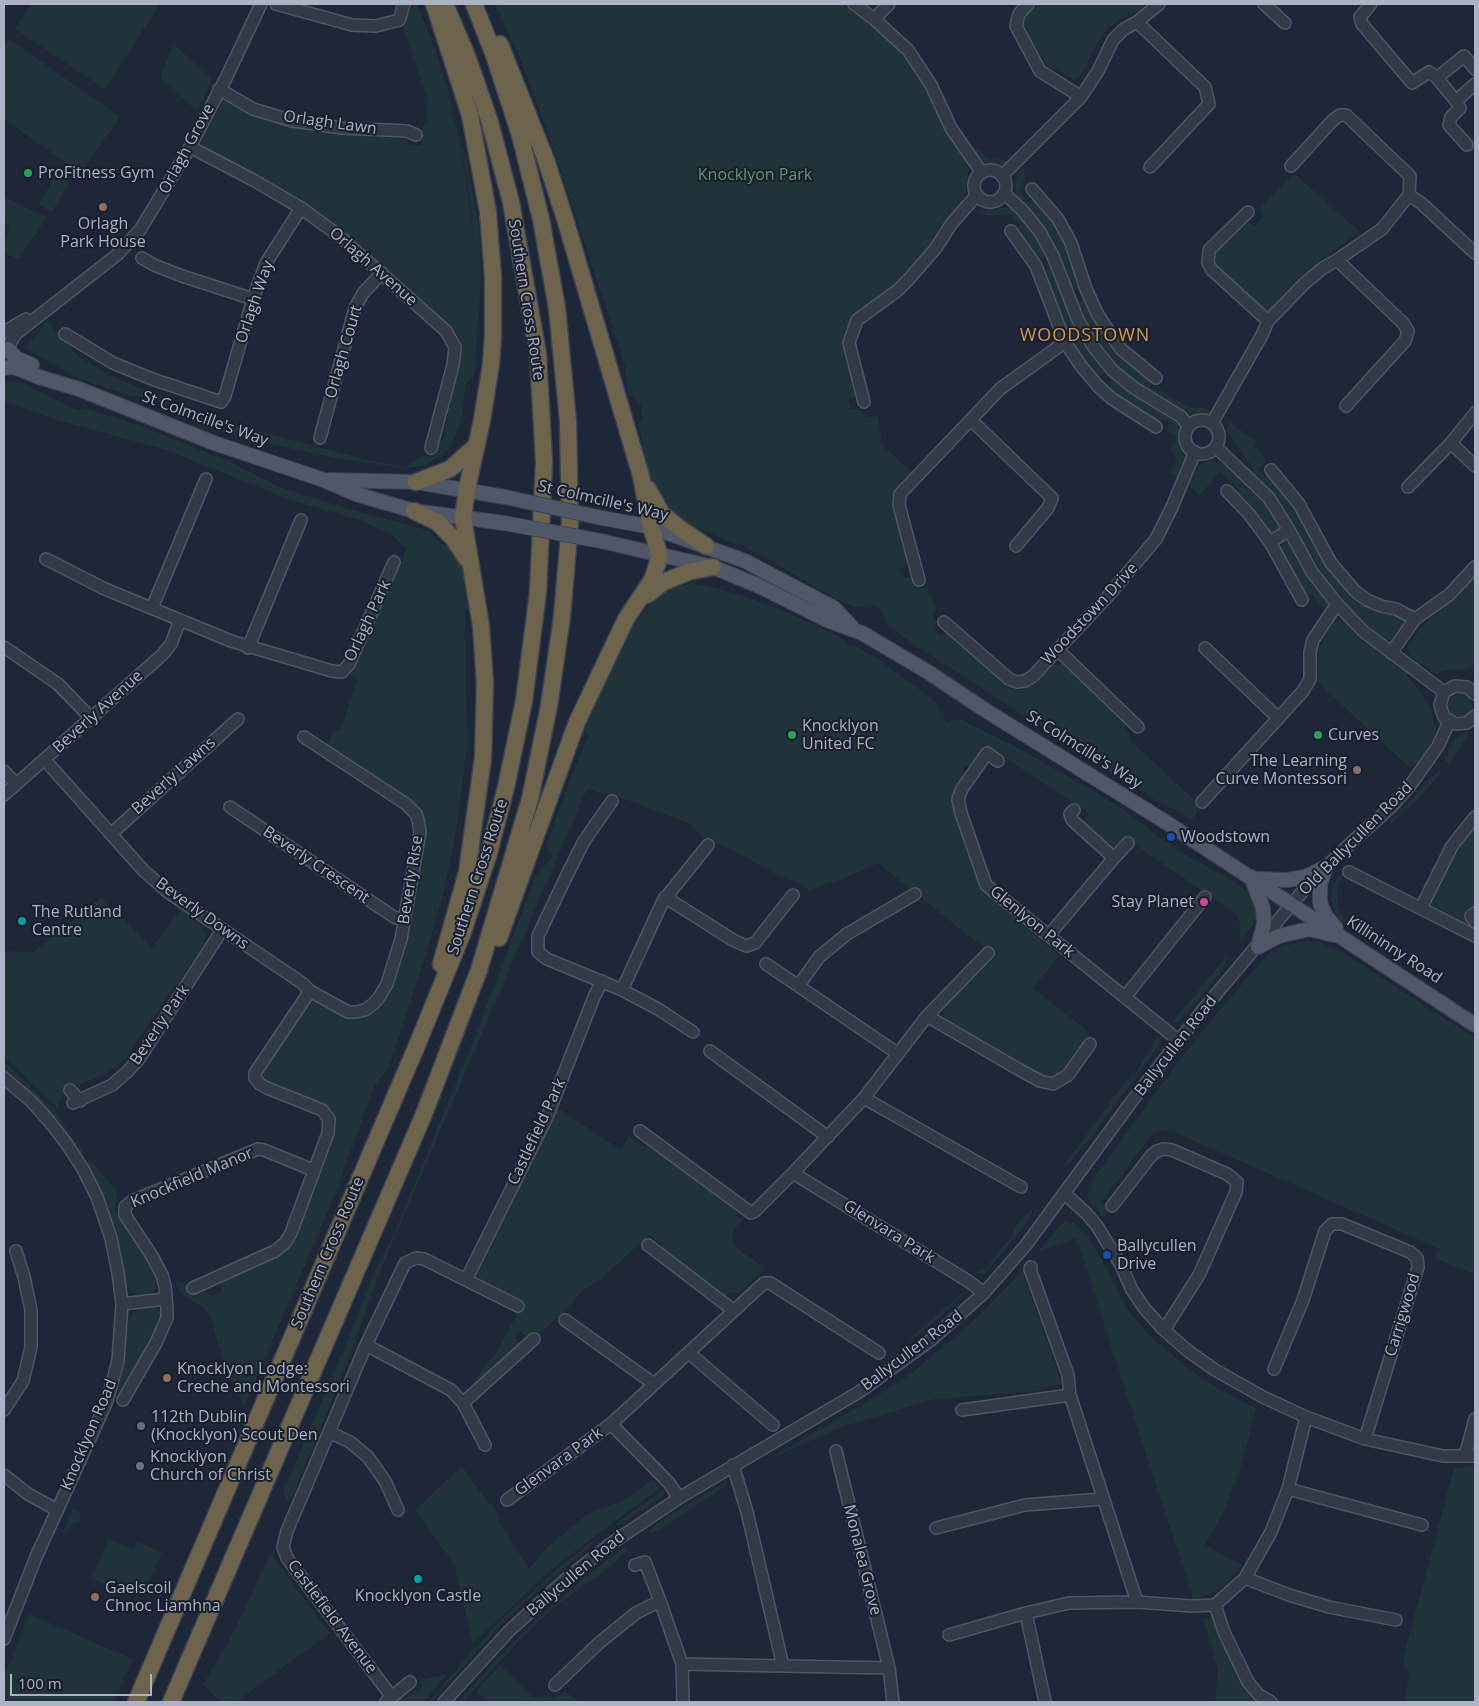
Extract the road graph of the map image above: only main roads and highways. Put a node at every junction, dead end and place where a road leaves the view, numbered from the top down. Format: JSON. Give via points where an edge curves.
{"nodes":[{"id":1,"x":434,"y":4,"type":"edge"},
{"id":2,"x":446,"y":4,"type":"edge"},
{"id":3,"x":474,"y":4,"type":"edge"},
{"id":4,"x":480,"y":4,"type":"edge"},
{"id":5,"x":7,"y":345,"type":"edge"},
{"id":6,"x":4,"y":367,"type":"edge"},
{"id":7,"x":79,"y":390,"type":"junction"},
{"id":8,"x":476,"y":445,"type":"junction"},
{"id":9,"x":641,"y":476,"type":"junction"},
{"id":10,"x":321,"y":479,"type":"junction"},
{"id":11,"x":416,"y":482,"type":"junction"},
{"id":12,"x":467,"y":489,"type":"junction"},
{"id":13,"x":414,"y":511,"type":"junction"},
{"id":14,"x":463,"y":518,"type":"junction"},
{"id":15,"x":651,"y":527,"type":"junction"},
{"id":16,"x":706,"y":546,"type":"junction"},
{"id":17,"x":660,"y":556,"type":"junction"},
{"id":18,"x":471,"y":566,"type":"junction"},
{"id":19,"x":713,"y":567,"type":"junction"},
{"id":20,"x":638,"y":603,"type":"junction"},
{"id":21,"x":855,"y":629,"type":"junction"},
{"id":22,"x":1251,"y":877,"type":"junction"},
{"id":23,"x":1293,"y":904,"type":"joint"},
{"id":24,"x":1344,"y":938,"type":"junction"},
{"id":25,"x":479,"y":970,"type":"junction"},
{"id":26,"x":1475,"y":1025,"type":"edge"},
{"id":27,"x":418,"y":1043,"type":"junction"},
{"id":28,"x":136,"y":1702,"type":"edge"},
{"id":29,"x":171,"y":1702,"type":"edge"}],
"edges":[{"from":1,"to":8,"type":"highway","via":[[470,115],[491,231],[492,364]]},
{"from":2,"to":27,"type":"highway","name":"Southern Cross Route","via":[[489,120],[511,202],[538,354],[544,462],[538,592],[524,701],[506,787],[463,932]]},
{"from":3,"to":25,"type":"highway","name":"Southern Cross Route","via":[[520,135],[541,219],[557,308],[568,421],[570,523],[549,706],[530,799]]},
{"from":4,"to":9,"type":"highway","via":[[508,61],[546,160]]},
{"from":5,"to":6,"type":"main road","via":[[8,357]]},
{"from":5,"to":7,"type":"main road","name":"St Colmcille's Way","via":[[18,359]]},
{"from":6,"to":7,"type":"main road","name":"St Colmcille's Way","via":[[14,367]]},
{"from":7,"to":10,"type":"main road","name":"St Colmcille's Way","via":[[214,443]]},
{"from":8,"to":11,"type":"highway","via":[[450,469]]},
{"from":8,"to":12,"type":"highway"},
{"from":9,"to":15,"type":"highway"},
{"from":9,"to":16,"type":"highway","via":[[662,514]]},
{"from":10,"to":11,"type":"main road","name":"St Colmcille's Way"},
{"from":10,"to":13,"type":"main road","name":"St Colmcille's Way","via":[[356,494]]},
{"from":11,"to":12,"type":"main road","name":"St Colmcille's Way"},
{"from":12,"to":14,"type":"highway"},
{"from":12,"to":15,"type":"main road","name":"St Colmcille's Way","bridge":true},
{"from":13,"to":14,"type":"main road","name":"St Colmcille's Way"},
{"from":13,"to":18,"type":"highway","via":[[437,522],[453,538]]},
{"from":14,"to":17,"type":"main road","name":"St Colmcille's Way","bridge":true,"via":[[601,541]]},
{"from":14,"to":18,"type":"highway"},
{"from":15,"to":16,"type":"main road","name":"St Colmcille's Way"},
{"from":15,"to":17,"type":"highway"},
{"from":16,"to":21,"type":"main road","name":"St Colmcille's Way","via":[[745,561],[834,608]]},
{"from":17,"to":19,"type":"main road","name":"St Colmcille's Way"},
{"from":17,"to":20,"type":"highway","via":[[652,580]]},
{"from":18,"to":27,"type":"highway","via":[[486,683],[483,758],[467,872]]},
{"from":19,"to":20,"type":"highway","via":[[688,572],[664,582]]},
{"from":19,"to":21,"type":"main road","name":"St Colmcille's Way","via":[[829,621]]},
{"from":20,"to":25,"type":"highway","via":[[626,619],[577,722],[498,940]]},
{"from":21,"to":22,"type":"main road","name":"St Colmcille's Way"},
{"from":22,"to":23,"type":"main road","name":"St Colmcille's Way"},
{"from":22,"to":24,"type":"main road","via":[[1287,880],[1326,867],[1320,884],[1320,903]]},
{"from":22,"to":24,"type":"main road","via":[[1263,908],[1264,924],[1258,947],[1278,936],[1309,929]]},
{"from":23,"to":24,"type":"main road","name":"Killininny Road"},
{"from":24,"to":26,"type":"main road","name":"Killininny Road"},
{"from":25,"to":29,"type":"highway","name":"Southern Cross Route","via":[[420,1122]]},
{"from":27,"to":28,"type":"highway","name":"Southern Cross Route"}]}
